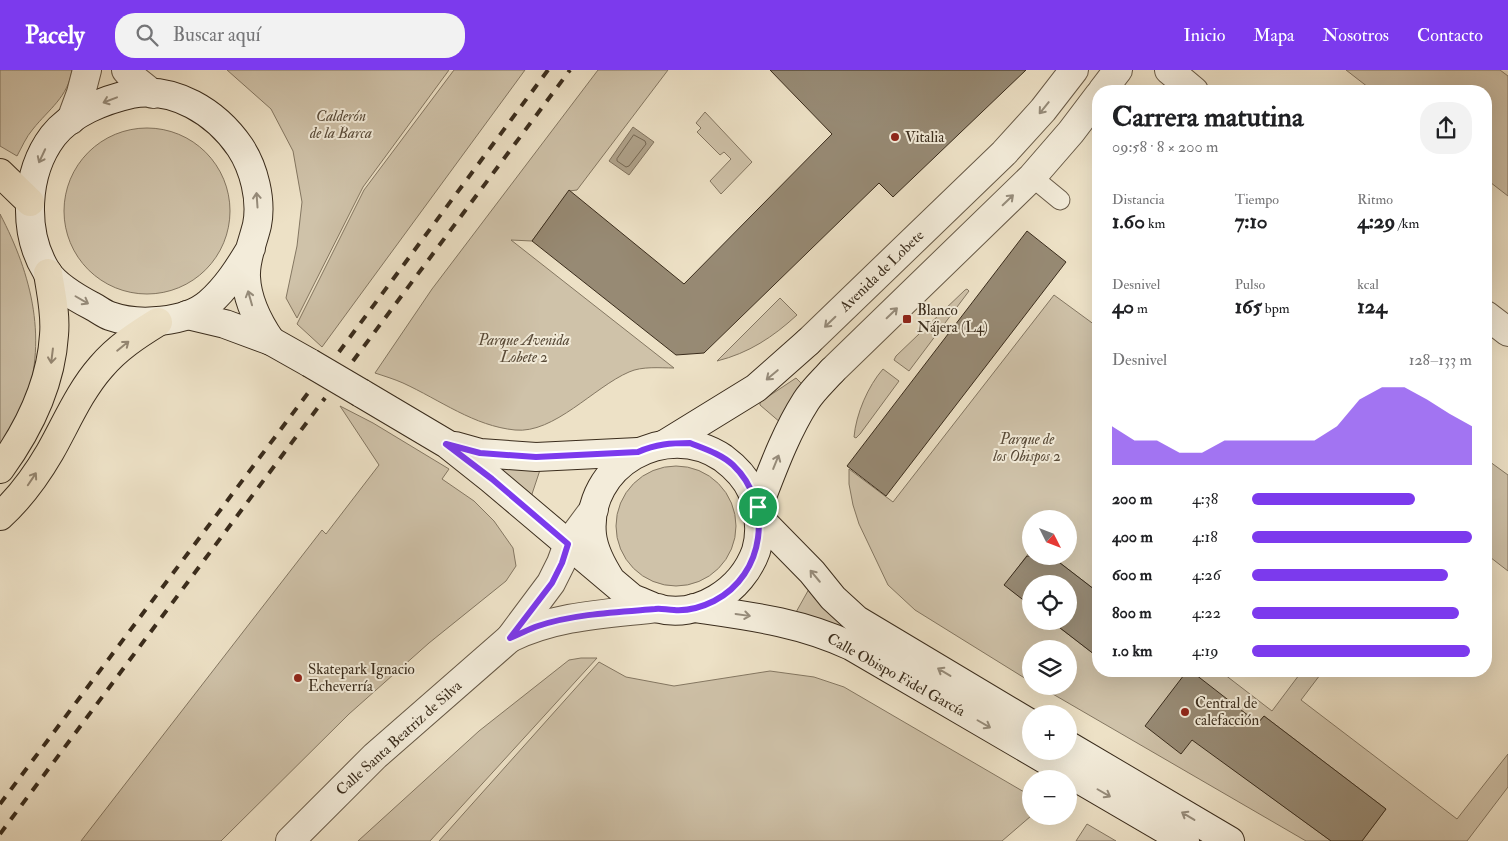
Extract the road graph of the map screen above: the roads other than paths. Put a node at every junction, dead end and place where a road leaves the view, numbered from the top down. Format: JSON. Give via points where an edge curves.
{"nodes":[{"id":1,"x":87,"y":70,"type":"edge"},
{"id":2,"x":126,"y":70,"type":"edge"},
{"id":3,"x":1074,"y":70,"type":"edge"},
{"id":4,"x":1118,"y":70,"type":"edge"},
{"id":5,"x":1169,"y":70,"type":"edge"},
{"id":6,"x":1107,"y":85,"type":"edge"},
{"id":7,"x":1187,"y":85,"type":"edge"},
{"id":8,"x":154,"y":94,"type":"junction"},
{"id":9,"x":1092,"y":104,"type":"edge"},
{"id":10,"x":70,"y":120,"type":"junction"},
{"id":11,"x":0,"y":173,"type":"edge"},
{"id":12,"x":1032,"y":177,"type":"junction"},
{"id":13,"x":1060,"y":200,"type":"dead end"},
{"id":14,"x":30,"y":202,"type":"junction"},
{"id":15,"x":251,"y":248,"type":"junction"},
{"id":16,"x":48,"y":273,"type":"junction"},
{"id":17,"x":187,"y":315,"type":"junction"},
{"id":18,"x":1492,"y":320,"type":"edge"},
{"id":19,"x":158,"y":322,"type":"junction"},
{"id":20,"x":1508,"y":332,"type":"edge"},
{"id":21,"x":271,"y":341,"type":"junction"},
{"id":22,"x":446,"y":444,"type":"junction"},
{"id":23,"x":665,"y":444,"type":"junction"},
{"id":24,"x":638,"y":452,"type":"junction"},
{"id":25,"x":0,"y":469,"type":"edge"},
{"id":26,"x":594,"y":509,"type":"junction"},
{"id":27,"x":758,"y":513,"type":"junction"},
{"id":28,"x":0,"y":516,"type":"edge"},
{"id":29,"x":568,"y":544,"type":"junction"},
{"id":30,"x":611,"y":580,"type":"junction"},
{"id":31,"x":658,"y":608,"type":"junction"},
{"id":32,"x":694,"y":608,"type":"junction"},
{"id":33,"x":510,"y":638,"type":"junction"},
{"id":34,"x":1022,"y":719,"type":"edge"},
{"id":35,"x":1077,"y":751,"type":"edge"},
{"id":36,"x":290,"y":841,"type":"edge"},
{"id":37,"x":1186,"y":841,"type":"edge"},
{"id":38,"x":1230,"y":841,"type":"edge"}],
"edges":[{"from":1,"to":10,"type":"main road"},
{"from":2,"to":8,"type":"main road"},
{"from":3,"to":23,"type":"main road","name":"Avenida de Lobete","one_way":true,"via":[[1004,153],[808,342],[756,388]]},
{"from":4,"to":6,"type":"main road"},
{"from":5,"to":7,"type":"main road"},
{"from":8,"to":10,"type":"main road","one_way":true,"via":[[136,93],[112,98]]},
{"from":15,"to":8,"type":"main road","one_way":true,"via":[[258,199],[253,173],[240,147],[197,106],[175,96]]},
{"from":9,"to":12,"type":"main road"},
{"from":10,"to":14,"type":"main road","one_way":true,"via":[[54,135],[41,155]]},
{"from":11,"to":14,"type":"highway"},
{"from":12,"to":13,"type":"lane"},
{"from":27,"to":12,"type":"main road","one_way":true,"via":[[787,435],[807,399]]},
{"from":14,"to":16,"type":"main road","via":[[33,237]]},
{"from":15,"to":17,"type":"main road","via":[[237,272],[208,304]]},
{"from":21,"to":15,"type":"main road","one_way":true,"via":[[256,318],[247,289],[246,264]]},
{"from":16,"to":19,"type":"main road","one_way":true,"via":[[68,292],[111,316]]},
{"from":16,"to":25,"type":"highway","one_way":true,"via":[[55,334],[50,370],[19,442]]},
{"from":17,"to":19,"type":"main road"},
{"from":17,"to":21,"type":"main road","via":[[225,324]]},
{"from":18,"to":20,"type":"main road"},
{"from":28,"to":19,"type":"highway","one_way":true,"via":[[28,485],[49,454],[100,368],[123,345]]},
{"from":21,"to":22,"type":"main road","bridge":true},
{"from":22,"to":24,"type":"main road","via":[[480,453],[536,457]]},
{"from":22,"to":29,"type":"main road"},
{"from":23,"to":24,"type":"main road"},
{"from":23,"to":27,"type":"main road","via":[[690,443],[713,451],[733,465],[749,485]]},
{"from":24,"to":26,"type":"main road","via":[[618,466],[603,486]]},
{"from":26,"to":29,"type":"main road","name":"Calle Santa Beatriz de Silva"},
{"from":26,"to":30,"type":"main road","via":[[592,534],[598,559]]},
{"from":27,"to":32,"type":"main road","via":[[760,529],[756,551],[747,571],[733,588]]},
{"from":34,"to":27,"type":"main road","name":"Calle Obispo Fidel García","one_way":true,"via":[[857,620],[833,598]]},
{"from":29,"to":30,"type":"main road"},
{"from":29,"to":33,"type":"main road","name":"Calle Santa Beatriz de Silva","via":[[552,583]]},
{"from":30,"to":31,"type":"main road","via":[[632,598]]},
{"from":31,"to":32,"type":"main road"},
{"from":31,"to":33,"type":"main road","name":"Calle Santa Beatriz de Silva","via":[[568,619]]},
{"from":32,"to":37,"type":"main road","name":"Calle Obispo Fidel García","one_way":true,"via":[[763,618],[813,630],[850,646]]},
{"from":33,"to":36,"type":"main road","name":"Calle Santa Beatriz de Silva","via":[[375,756]]},
{"from":38,"to":35,"type":"main road","one_way":true}]}
